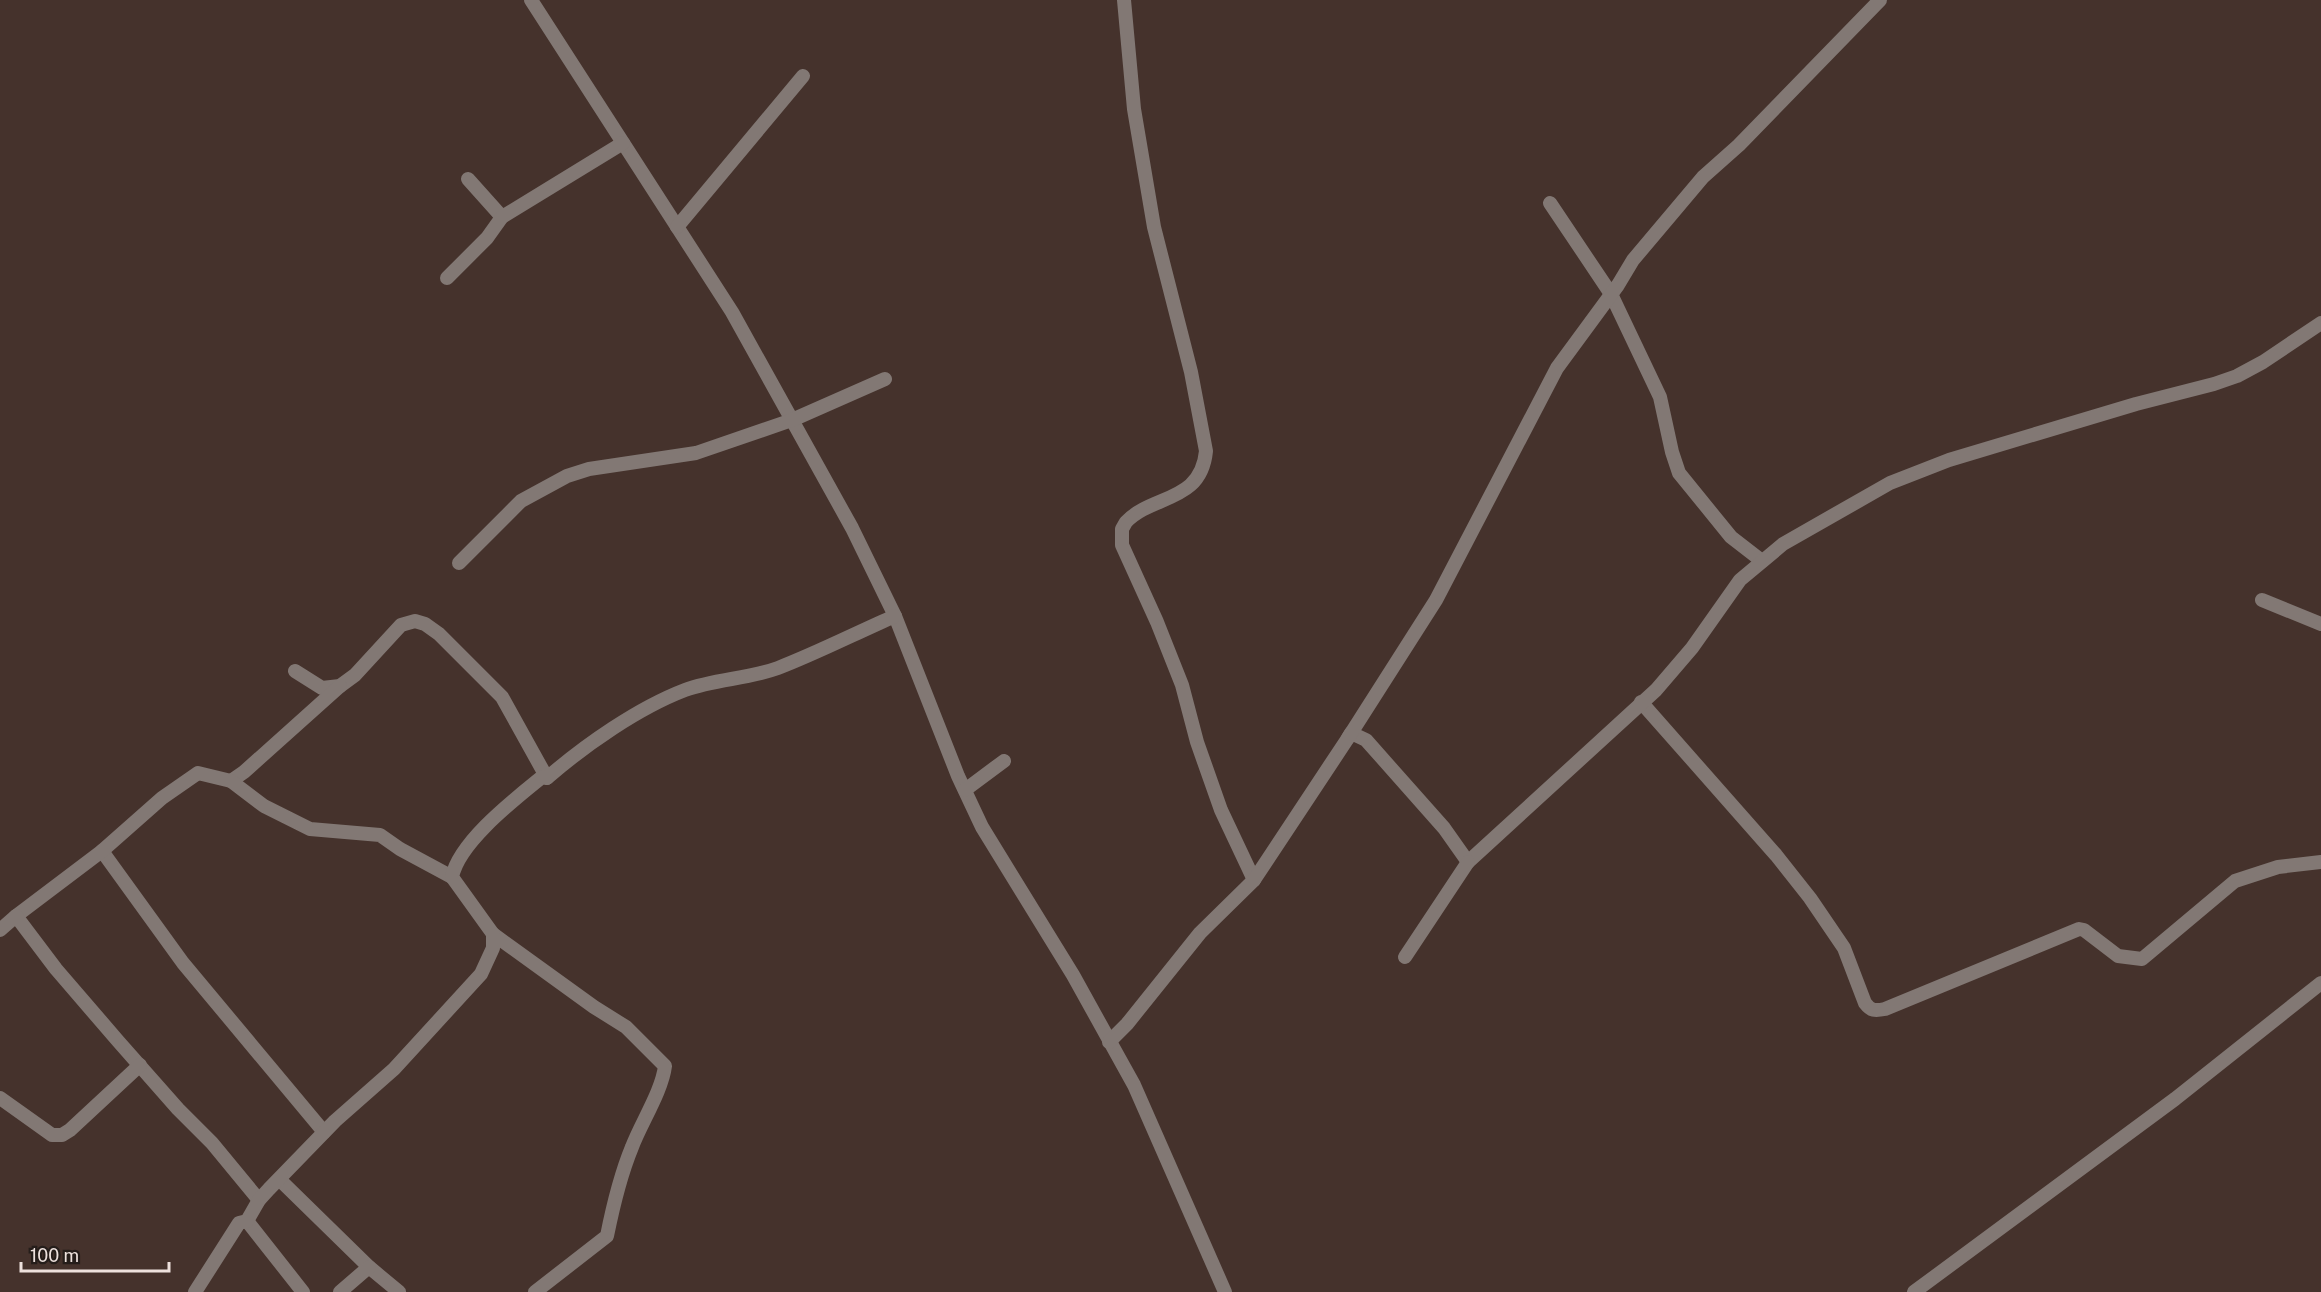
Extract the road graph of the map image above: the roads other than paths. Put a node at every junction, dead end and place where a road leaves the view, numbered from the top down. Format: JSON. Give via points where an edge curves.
{"nodes":[{"id":1,"x":531,"y":0,"type":"edge"},
{"id":2,"x":1124,"y":0,"type":"edge"},
{"id":3,"x":1880,"y":0,"type":"edge"},
{"id":4,"x":803,"y":76,"type":"dead end"},
{"id":5,"x":623,"y":143,"type":"junction"},
{"id":6,"x":468,"y":179,"type":"dead end"},
{"id":7,"x":1550,"y":204,"type":"dead end"},
{"id":8,"x":502,"y":217,"type":"junction"},
{"id":9,"x":677,"y":227,"type":"junction"},
{"id":10,"x":447,"y":278,"type":"dead end"},
{"id":11,"x":1611,"y":294,"type":"junction"},
{"id":12,"x":2321,"y":323,"type":"edge"},
{"id":13,"x":885,"y":379,"type":"dead end"},
{"id":14,"x":792,"y":420,"type":"junction"},
{"id":15,"x":1762,"y":561,"type":"junction"},
{"id":16,"x":459,"y":563,"type":"dead end"},
{"id":17,"x":2262,"y":600,"type":"dead end"},
{"id":18,"x":894,"y":616,"type":"junction"},
{"id":19,"x":2321,"y":624,"type":"edge"},
{"id":20,"x":295,"y":671,"type":"dead end"},
{"id":21,"x":340,"y":686,"type":"junction"},
{"id":22,"x":1641,"y":702,"type":"junction"},
{"id":23,"x":1348,"y":738,"type":"junction"},
{"id":24,"x":1004,"y":762,"type":"dead end"},
{"id":25,"x":547,"y":778,"type":"junction"},
{"id":26,"x":231,"y":781,"type":"junction"},
{"id":27,"x":965,"y":790,"type":"junction"},
{"id":28,"x":102,"y":851,"type":"junction"},
{"id":29,"x":1468,"y":862,"type":"junction"},
{"id":30,"x":2321,"y":862,"type":"edge"},
{"id":31,"x":452,"y":877,"type":"junction"},
{"id":32,"x":1254,"y":880,"type":"junction"},
{"id":33,"x":16,"y":916,"type":"junction"},
{"id":34,"x":0,"y":930,"type":"edge"},
{"id":35,"x":493,"y":934,"type":"junction"},
{"id":36,"x":1405,"y":957,"type":"dead end"},
{"id":37,"x":2321,"y":983,"type":"edge"},
{"id":38,"x":1109,"y":1042,"type":"junction"},
{"id":39,"x":140,"y":1065,"type":"junction"},
{"id":40,"x":0,"y":1098,"type":"edge"},
{"id":41,"x":324,"y":1132,"type":"junction"},
{"id":42,"x":280,"y":1180,"type":"junction"},
{"id":43,"x":259,"y":1200,"type":"junction"},
{"id":44,"x":247,"y":1221,"type":"junction"},
{"id":45,"x":369,"y":1267,"type":"junction"},
{"id":46,"x":195,"y":1292,"type":"edge"},
{"id":47,"x":303,"y":1292,"type":"edge"},
{"id":48,"x":340,"y":1292,"type":"edge"},
{"id":49,"x":399,"y":1292,"type":"edge"},
{"id":50,"x":535,"y":1292,"type":"edge"},
{"id":51,"x":1225,"y":1292,"type":"edge"},
{"id":52,"x":1914,"y":1292,"type":"edge"}],
"edges":[{"from":1,"to":5,"type":"street"},
{"from":2,"to":32,"type":"street","via":[[1134,110],[1154,227],[1191,372],[1206,452],[1205,464],[1194,483],[1126,522],[1122,545],[1182,685],[1221,810]]},
{"from":3,"to":11,"type":"street","via":[[1703,177],[1633,260]]},
{"from":4,"to":9,"type":"street"},
{"from":5,"to":8,"type":"street"},
{"from":5,"to":9,"type":"street"},
{"from":6,"to":8,"type":"street"},
{"from":7,"to":11,"type":"street"},
{"from":8,"to":10,"type":"street"},
{"from":9,"to":14,"type":"street","via":[[732,312]]},
{"from":11,"to":15,"type":"street","via":[[1660,397],[1679,472],[1731,537]]},
{"from":11,"to":23,"type":"street","via":[[1557,368],[1436,600]]},
{"from":12,"to":15,"type":"street","via":[[2237,376],[1949,459],[1890,483],[1784,544]]},
{"from":13,"to":14,"type":"street"},
{"from":14,"to":16,"type":"street","via":[[696,453],[589,469],[567,476],[521,501]]},
{"from":14,"to":18,"type":"street","via":[[852,528]]},
{"from":15,"to":22,"type":"street","via":[[1740,580],[1692,648]]},
{"from":17,"to":19,"type":"street"},
{"from":18,"to":25,"type":"street","via":[[755,676],[686,690],[624,722]]},
{"from":18,"to":27,"type":"street"},
{"from":20,"to":21,"type":"street","via":[[322,688]]},
{"from":21,"to":25,"type":"street","via":[[401,626],[415,621],[425,624],[502,697]]},
{"from":21,"to":26,"type":"street"},
{"from":22,"to":29,"type":"street"},
{"from":22,"to":30,"type":"street","via":[[1810,898],[1844,948],[1865,1003],[1874,1011],[2079,929],[2118,956],[2142,959],[2235,881],[2278,867]]},
{"from":23,"to":29,"type":"street","via":[[1351,733],[1366,740],[1444,828]]},
{"from":23,"to":32,"type":"street"},
{"from":24,"to":27,"type":"street"},
{"from":25,"to":31,"type":"street","via":[[542,777],[516,797],[484,828],[457,862]]},
{"from":26,"to":28,"type":"street","via":[[203,773],[193,775]]},
{"from":26,"to":31,"type":"street","via":[[297,824],[380,835]]},
{"from":27,"to":38,"type":"street","via":[[982,827],[1073,975]]},
{"from":28,"to":33,"type":"street"},
{"from":28,"to":41,"type":"street","via":[[211,999]]},
{"from":29,"to":36,"type":"street"},
{"from":31,"to":35,"type":"street"},
{"from":32,"to":38,"type":"street","via":[[1200,933]]},
{"from":33,"to":34,"type":"street"},
{"from":33,"to":39,"type":"street","via":[[56,969]]},
{"from":35,"to":41,"type":"street","via":[[490,955],[469,989],[394,1069]]},
{"from":35,"to":50,"type":"street","via":[[626,1027],[664,1066],[630,1150],[608,1236]]},
{"from":37,"to":52,"type":"street","via":[[2175,1099]]},
{"from":38,"to":51,"type":"street","via":[[1134,1085]]},
{"from":39,"to":40,"type":"street","via":[[62,1135],[52,1135]]},
{"from":39,"to":43,"type":"street","via":[[213,1143]]},
{"from":41,"to":42,"type":"street"},
{"from":42,"to":43,"type":"street"},
{"from":42,"to":45,"type":"street"},
{"from":43,"to":44,"type":"street"},
{"from":44,"to":46,"type":"street","via":[[239,1223]]},
{"from":44,"to":47,"type":"street"},
{"from":45,"to":48,"type":"street"},
{"from":45,"to":49,"type":"street"}]}
